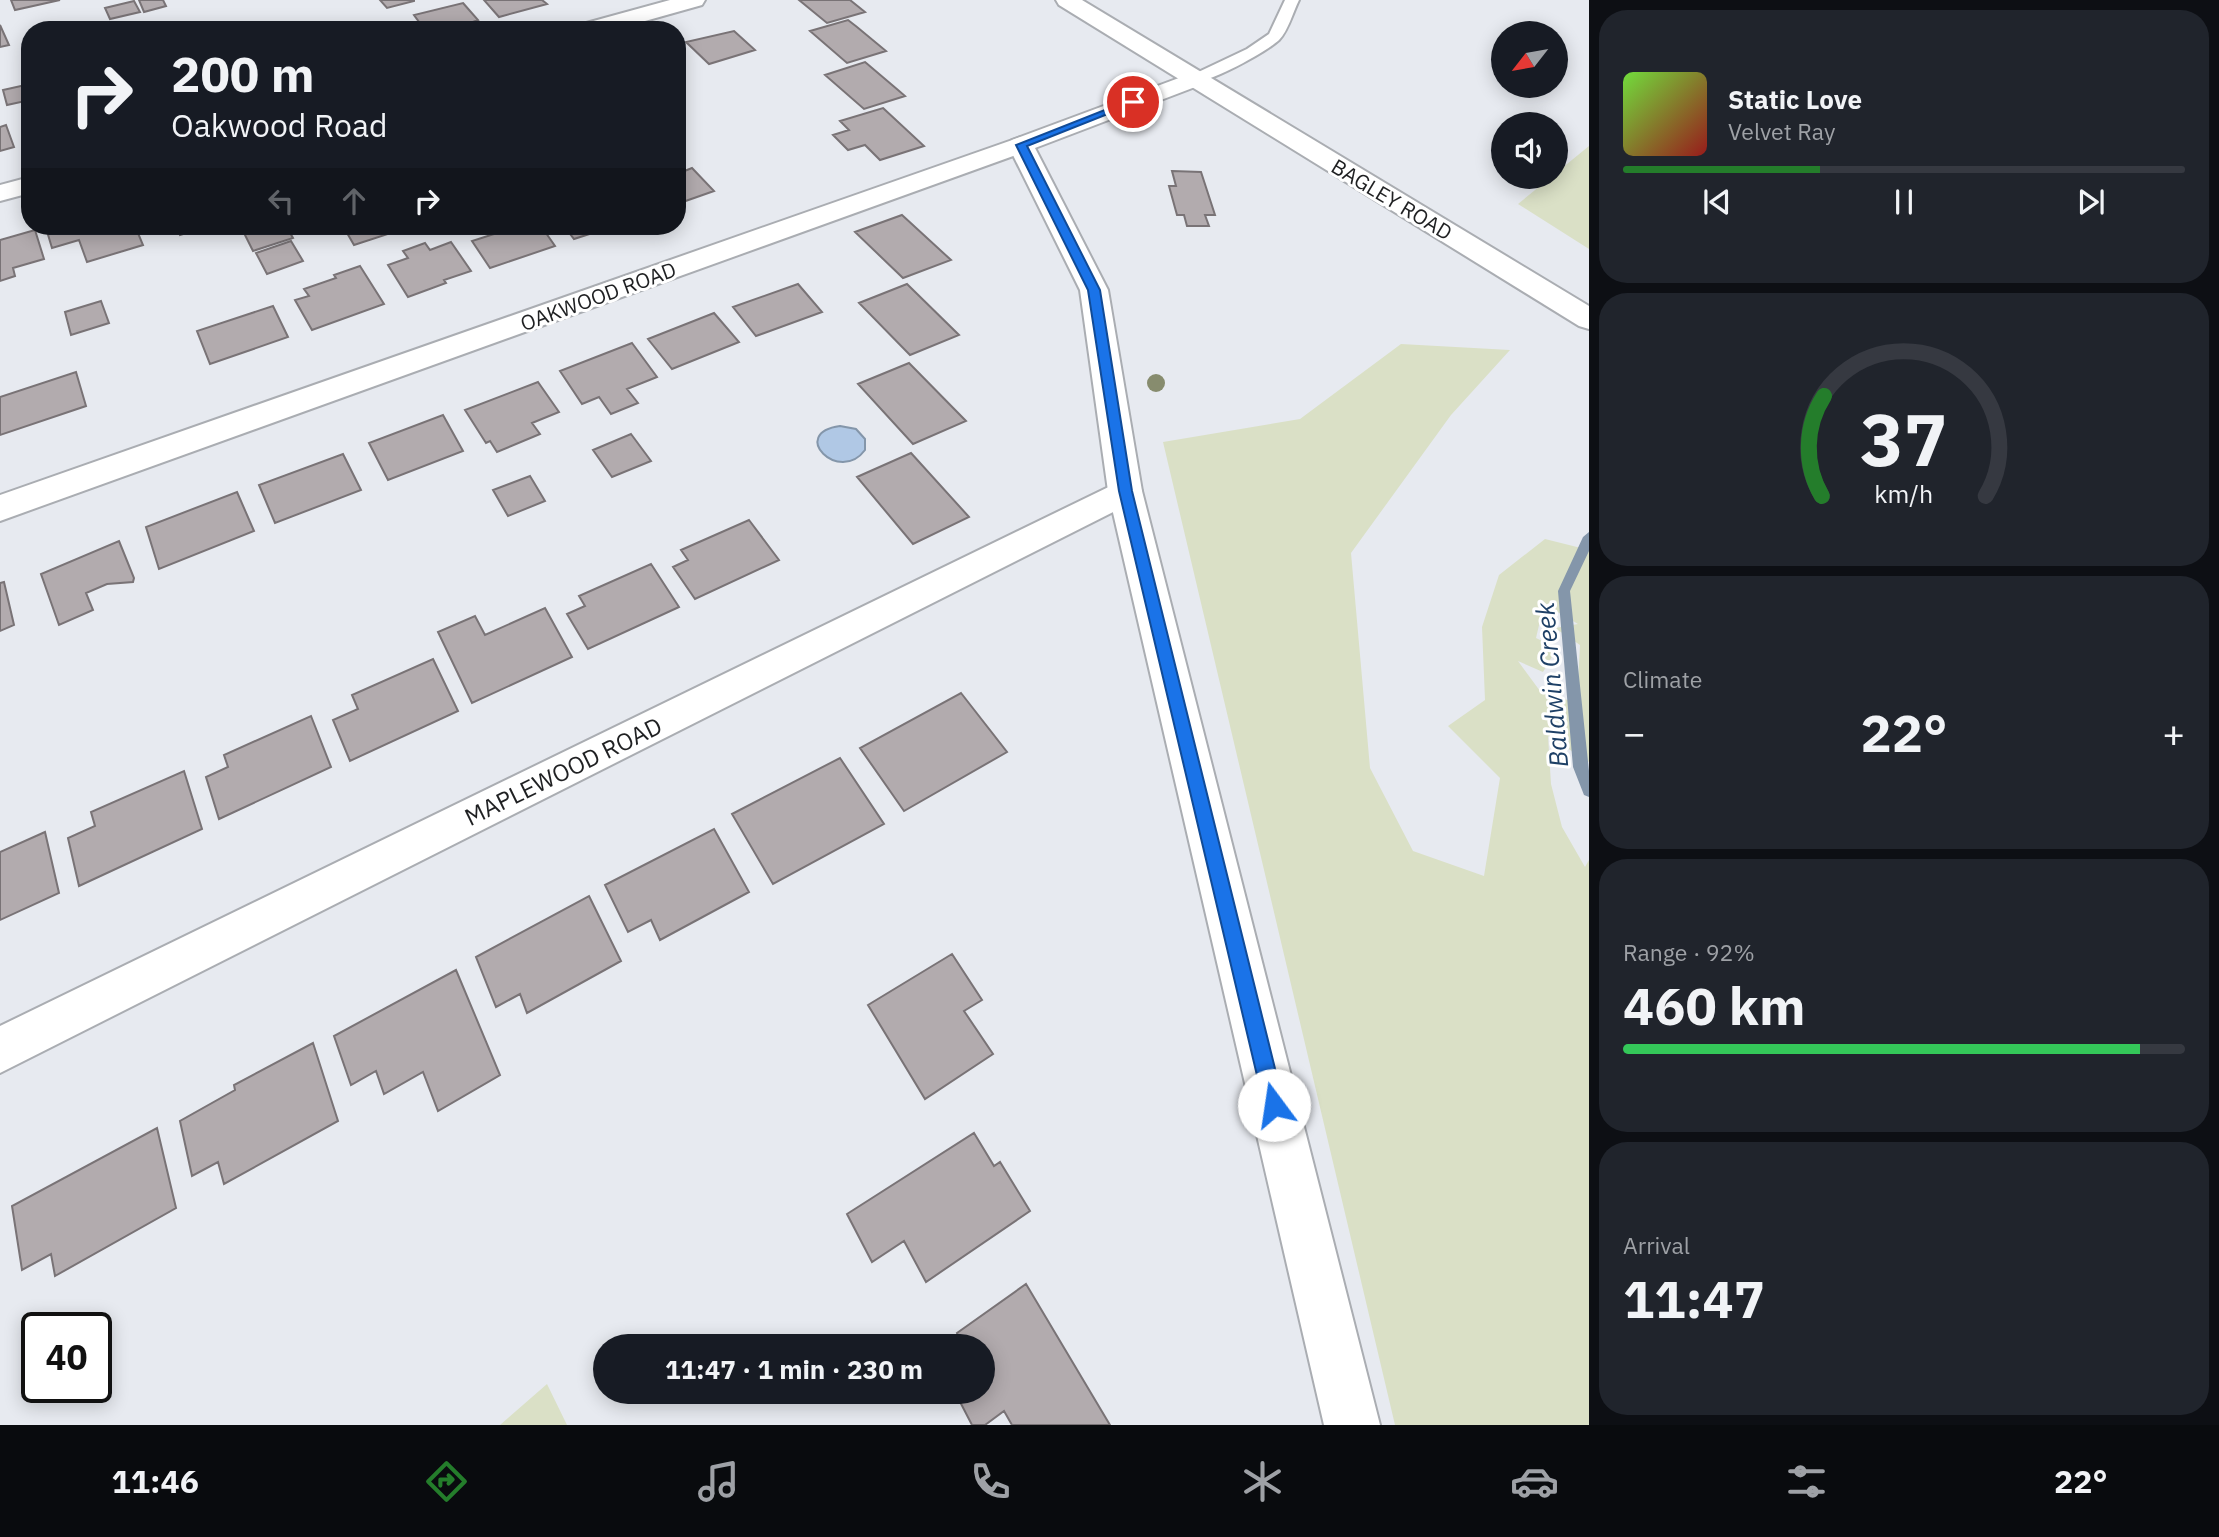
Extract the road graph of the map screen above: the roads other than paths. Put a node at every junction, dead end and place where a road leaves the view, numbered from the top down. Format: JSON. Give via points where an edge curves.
{"nodes":[{"id":1,"x":694,"y":0,"type":"edge"},
{"id":2,"x":1067,"y":0,"type":"edge"},
{"id":3,"x":1292,"y":0,"type":"edge"},
{"id":4,"x":619,"y":21,"type":"edge"},
{"id":5,"x":1195,"y":79,"type":"junction"},
{"id":6,"x":1021,"y":145,"type":"junction"},
{"id":7,"x":21,"y":187,"type":"edge"},
{"id":8,"x":0,"y":193,"type":"edge"},
{"id":9,"x":1589,"y":319,"type":"edge"},
{"id":10,"x":1125,"y":491,"type":"junction"},
{"id":11,"x":0,"y":508,"type":"edge"},
{"id":12,"x":0,"y":1050,"type":"edge"},
{"id":13,"x":1352,"y":1425,"type":"edge"}],
"edges":[{"from":1,"to":4,"type":"street"},
{"from":2,"to":5,"type":"street","name":"BAGLEY ROAD"},
{"from":3,"to":5,"type":"lane","via":[[1275,36]]},
{"from":5,"to":6,"type":"street","name":"OAKWOOD ROAD"},
{"from":5,"to":9,"type":"street","name":"BAGLEY ROAD"},
{"from":6,"to":10,"type":"street","via":[[1094,290]]},
{"from":6,"to":11,"type":"street","name":"OAKWOOD ROAD"},
{"from":7,"to":8,"type":"street"},
{"from":10,"to":12,"type":"street","name":"MAPLEWOOD ROAD"},
{"from":10,"to":13,"type":"street"}]}
